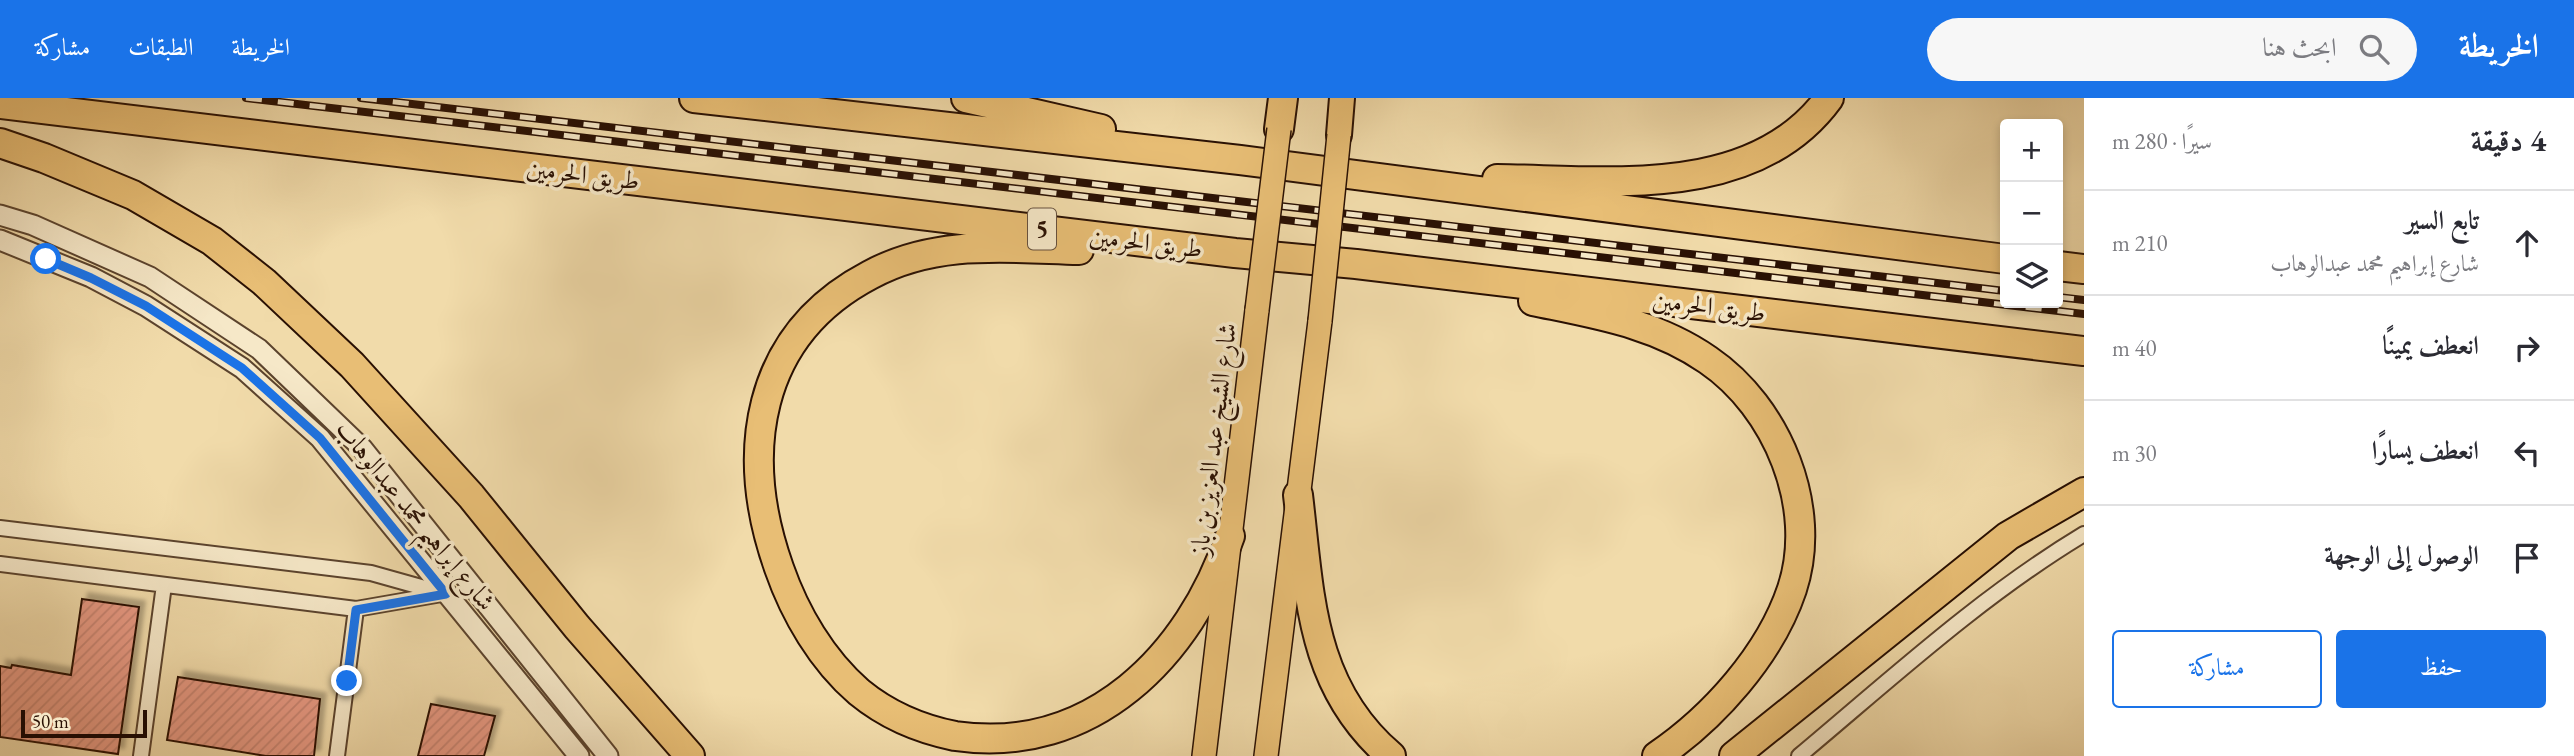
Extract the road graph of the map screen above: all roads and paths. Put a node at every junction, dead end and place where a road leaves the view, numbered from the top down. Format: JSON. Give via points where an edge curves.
{"nodes":[{"id":1,"x":694,"y":98,"type":"edge"},
{"id":2,"x":965,"y":98,"type":"edge"},
{"id":3,"x":1283,"y":98,"type":"edge"},
{"id":4,"x":1342,"y":98,"type":"edge"},
{"id":5,"x":1829,"y":98,"type":"edge"},
{"id":6,"x":0,"y":104,"type":"edge"},
{"id":7,"x":1279,"y":129,"type":"joint"},
{"id":8,"x":1339,"y":135,"type":"joint"},
{"id":9,"x":0,"y":143,"type":"edge"},
{"id":10,"x":1240,"y":160,"type":"junction"},
{"id":11,"x":1376,"y":179,"type":"junction"},
{"id":12,"x":0,"y":215,"type":"edge"},
{"id":13,"x":0,"y":240,"type":"edge"},
{"id":14,"x":1234,"y":253,"type":"junction"},
{"id":15,"x":2000,"y":258,"type":"edge"},
{"id":16,"x":1356,"y":264,"type":"junction"},
{"id":17,"x":2063,"y":267,"type":"edge"},
{"id":18,"x":2084,"y":269,"type":"edge"},
{"id":19,"x":2084,"y":351,"type":"edge"},
{"id":20,"x":2084,"y":492,"type":"edge"},
{"id":21,"x":1298,"y":495,"type":"junction"},
{"id":22,"x":0,"y":528,"type":"edge"},
{"id":23,"x":2084,"y":534,"type":"edge"},
{"id":24,"x":1230,"y":536,"type":"junction"},
{"id":25,"x":0,"y":564,"type":"edge"},
{"id":26,"x":164,"y":585,"type":"junction"},
{"id":27,"x":446,"y":594,"type":"junction"},
{"id":28,"x":356,"y":610,"type":"junction"},
{"id":29,"x":141,"y":756,"type":"edge"},
{"id":30,"x":337,"y":756,"type":"edge"},
{"id":31,"x":579,"y":756,"type":"edge"},
{"id":32,"x":608,"y":756,"type":"edge"},
{"id":33,"x":690,"y":756,"type":"edge"},
{"id":34,"x":1204,"y":756,"type":"edge"},
{"id":35,"x":1266,"y":756,"type":"edge"},
{"id":36,"x":1391,"y":756,"type":"edge"},
{"id":37,"x":1657,"y":756,"type":"edge"},
{"id":38,"x":1734,"y":756,"type":"edge"},
{"id":39,"x":1799,"y":756,"type":"edge"}],
"edges":[{"from":1,"to":10,"type":"highway"},
{"from":2,"to":10,"type":"highway"},
{"from":3,"to":7,"type":"highway"},
{"from":4,"to":8,"type":"highway"},
{"from":5,"to":11,"type":"highway","via":[[1799,132],[1774,149],[1691,176],[1666,180]]},
{"from":6,"to":14,"type":"highway","name":"طريق الحرمين","number":"5"},
{"from":7,"to":24,"type":"main road","name":"شارع الشيخ عبد العزيز بن باز","bridge":true},
{"from":8,"to":21,"type":"main road","bridge":true},
{"from":9,"to":33,"type":"highway","via":[[133,195],[212,241],[264,282],[352,365],[471,496]]},
{"from":10,"to":11,"type":"highway"},
{"from":11,"to":15,"type":"highway"},
{"from":12,"to":32,"type":"street","via":[[150,277],[259,349],[362,448]]},
{"from":13,"to":27,"type":"street","name":"شارع إبراهيم محمد عبدالوهاب","via":[[146,306],[242,368],[320,438]]},
{"from":14,"to":16,"type":"highway","name":"طريق الحرمين","number":"5"},
{"from":14,"to":24,"type":"highway","via":[[960,247],[888,266],[835,297],[796,338],[769,391],[758,460],[762,510],[774,554],[792,601],[818,645],[872,702],[914,724],[964,738],[1006,741],[1042,737],[1078,725],[1116,701],[1156,665],[1187,626],[1212,583]]},
{"from":16,"to":19,"type":"highway","name":"طريق الحرمين","number":"5"},
{"from":16,"to":37,"type":"highway","via":[[1632,322],[1710,361],[1742,389],[1768,424],[1786,463],[1797,504],[1798,547],[1792,589],[1770,634],[1728,694]]},
{"from":17,"to":18,"type":"highway"},
{"from":20,"to":38,"type":"highway","via":[[2008,536]]},
{"from":21,"to":35,"type":"main road"},
{"from":21,"to":36,"type":"highway","via":[[1320,650],[1351,713]]},
{"from":22,"to":27,"type":"street","via":[[371,573]]},
{"from":23,"to":39,"type":"street","via":[[1986,600]]},
{"from":24,"to":34,"type":"main road","name":"شارع الشيخ عبد العزيز بن باز"},
{"from":25,"to":26,"type":"street"},
{"from":26,"to":28,"type":"street"},
{"from":26,"to":29,"type":"street"},
{"from":27,"to":28,"type":"street"},
{"from":27,"to":31,"type":"street","name":"شارع إبراهيم محمد عبدالوهاب"},
{"from":28,"to":30,"type":"street"}]}
